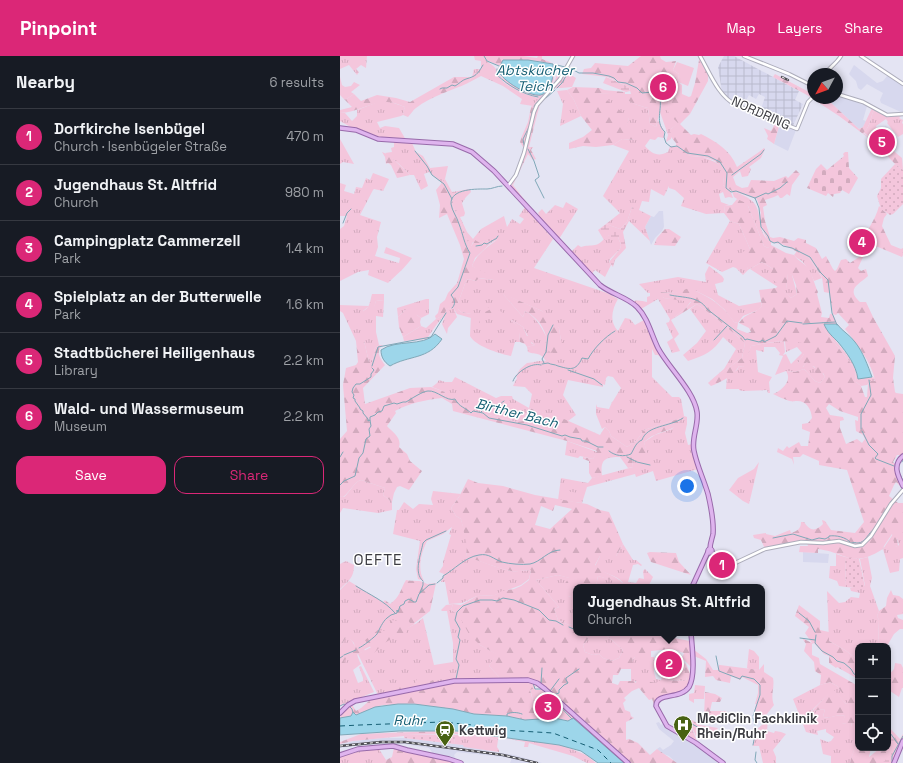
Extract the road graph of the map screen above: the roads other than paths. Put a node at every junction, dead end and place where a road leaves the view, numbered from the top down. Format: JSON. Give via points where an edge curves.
{"nodes":[{"id":1,"x":572,"y":56,"type":"edge"},
{"id":2,"x":700,"y":56,"type":"edge"},
{"id":3,"x":744,"y":56,"type":"edge"},
{"id":4,"x":841,"y":56,"type":"edge"},
{"id":5,"x":861,"y":56,"type":"edge"},
{"id":6,"x":830,"y":68,"type":"edge"},
{"id":7,"x":807,"y":83,"type":"edge"},
{"id":8,"x":903,"y":84,"type":"edge"},
{"id":9,"x":843,"y":96,"type":"edge"},
{"id":10,"x":807,"y":104,"type":"edge"},
{"id":11,"x":903,"y":114,"type":"edge"},
{"id":12,"x":340,"y":128,"type":"edge"},
{"id":13,"x":509,"y":186,"type":"junction"},
{"id":14,"x":903,"y":456,"type":"edge"},
{"id":15,"x":903,"y":486,"type":"edge"},
{"id":16,"x":903,"y":490,"type":"edge"},
{"id":17,"x":710,"y":551,"type":"junction"},
{"id":18,"x":694,"y":584,"type":"edge"},
{"id":19,"x":691,"y":636,"type":"edge"},
{"id":20,"x":340,"y":713,"type":"edge"},
{"id":21,"x":903,"y":741,"type":"edge"},
{"id":22,"x":340,"y":755,"type":"edge"},
{"id":23,"x":461,"y":763,"type":"edge"},
{"id":24,"x":628,"y":763,"type":"edge"},
{"id":25,"x":723,"y":763,"type":"edge"},
{"id":26,"x":894,"y":763,"type":"edge"}],
"edges":[{"from":1,"to":13,"type":"street","via":[[560,80],[540,100],[536,108],[518,171]]},
{"from":2,"to":10,"type":"street","name":"NORDRING","via":[[722,93],[736,105],[797,129]]},
{"from":3,"to":7,"type":"street"},
{"from":4,"to":6,"type":"street"},
{"from":5,"to":8,"type":"street"},
{"from":9,"to":11,"type":"street","via":[[863,102],[887,115]]},
{"from":12,"to":13,"type":"main road","via":[[354,129],[378,139],[442,143],[461,147],[481,158]]},
{"from":13,"to":17,"type":"main road","via":[[600,285],[640,310],[663,357],[691,396],[698,415],[693,448],[712,511],[713,532]]},
{"from":14,"to":15,"type":"main road","via":[[896,466]]},
{"from":16,"to":17,"type":"street","via":[[890,504],[871,536],[862,545],[855,546],[839,541],[801,542],[765,549],[733,564]]},
{"from":17,"to":18,"type":"main road"},
{"from":19,"to":25,"type":"main road","via":[[691,680],[688,687],[677,695],[659,698],[656,706],[667,726]]},
{"from":20,"to":24,"type":"main road","via":[[348,704],[355,701],[454,680],[528,680],[545,689]]},
{"from":21,"to":26,"type":"main road"},
{"from":22,"to":23,"type":"main road","via":[[358,749],[395,746]]}]}
